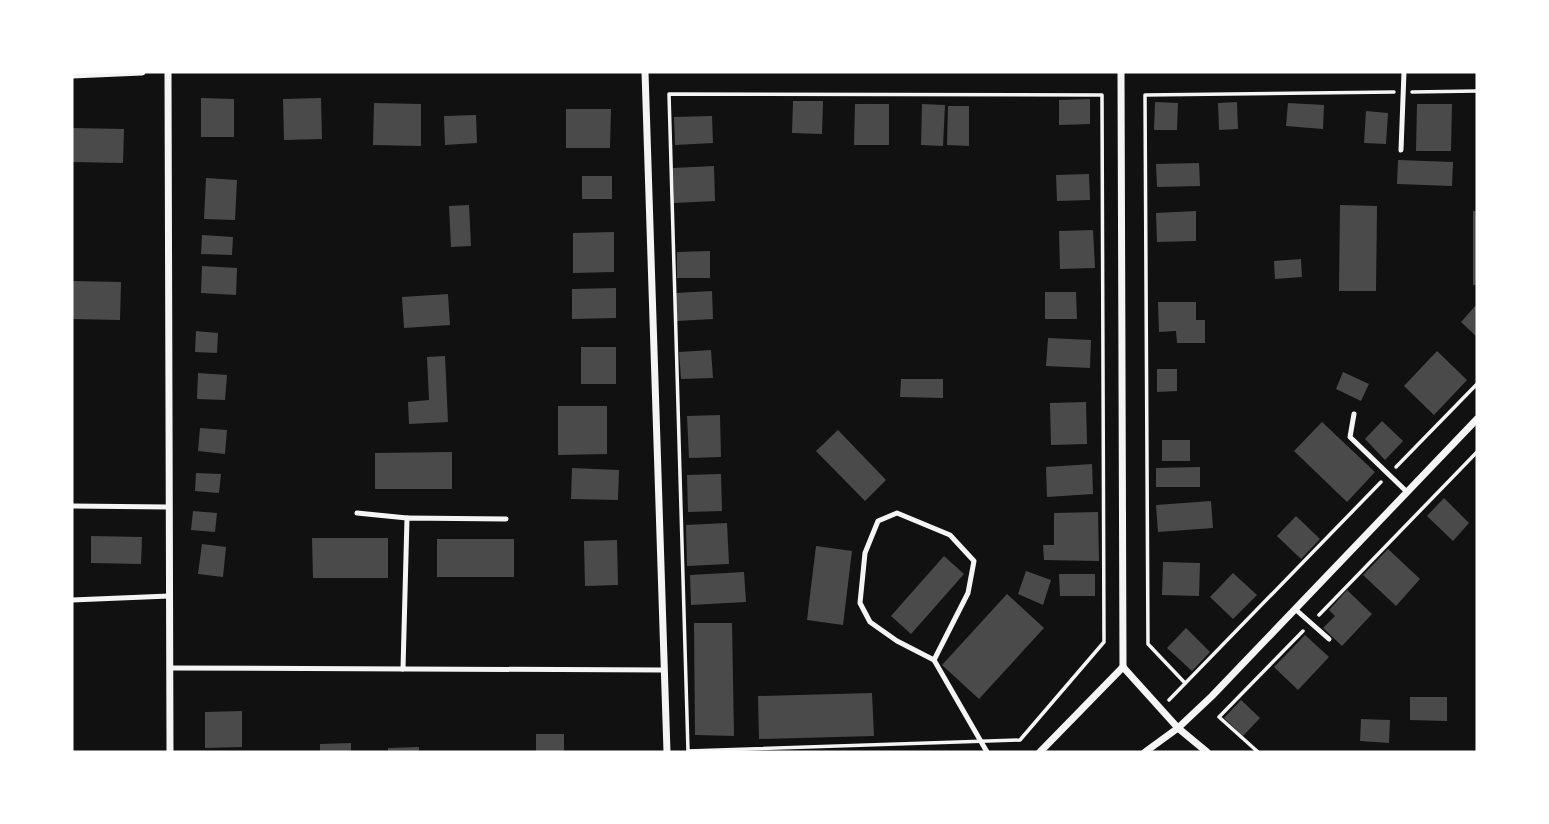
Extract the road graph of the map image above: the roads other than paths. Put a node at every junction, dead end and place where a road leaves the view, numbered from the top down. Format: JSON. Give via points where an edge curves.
{"nodes":[{"id":1,"x":142,"y":72,"type":"edge"},
{"id":2,"x":168,"y":72,"type":"edge"},
{"id":3,"x":645,"y":72,"type":"edge"},
{"id":4,"x":1121,"y":72,"type":"edge"},
{"id":5,"x":1404,"y":72,"type":"edge"},
{"id":6,"x":72,"y":75,"type":"edge"},
{"id":7,"x":1401,"y":150,"type":"dead end"},
{"id":8,"x":1354,"y":414,"type":"dead end"},
{"id":9,"x":1477,"y":419,"type":"edge"},
{"id":10,"x":1407,"y":492,"type":"junction"},
{"id":11,"x":72,"y":506,"type":"edge"},
{"id":12,"x":168,"y":507,"type":"junction"},
{"id":13,"x":357,"y":513,"type":"dead end"},
{"id":14,"x":407,"y":518,"type":"junction"},
{"id":15,"x":506,"y":519,"type":"dead end"},
{"id":16,"x":169,"y":596,"type":"junction"},
{"id":17,"x":72,"y":600,"type":"edge"},
{"id":18,"x":1296,"y":609,"type":"junction"},
{"id":19,"x":1329,"y":639,"type":"dead end"},
{"id":20,"x":934,"y":660,"type":"junction"},
{"id":21,"x":1123,"y":667,"type":"junction"},
{"id":22,"x":170,"y":668,"type":"junction"},
{"id":23,"x":403,"y":669,"type":"junction"},
{"id":24,"x":663,"y":670,"type":"junction"},
{"id":25,"x":1178,"y":728,"type":"junction"},
{"id":26,"x":170,"y":752,"type":"edge"},
{"id":27,"x":667,"y":752,"type":"edge"},
{"id":28,"x":987,"y":752,"type":"edge"},
{"id":29,"x":1040,"y":752,"type":"edge"},
{"id":30,"x":1145,"y":752,"type":"edge"},
{"id":31,"x":1207,"y":752,"type":"edge"}],
"edges":[{"from":1,"to":6,"type":"street"},
{"from":2,"to":12,"type":"street"},
{"from":3,"to":24,"type":"street"},
{"from":4,"to":21,"type":"street"},
{"from":5,"to":7,"type":"lane"},
{"from":8,"to":10,"type":"lane","via":[[1350,437]]},
{"from":9,"to":10,"type":"street"},
{"from":10,"to":18,"type":"street"},
{"from":11,"to":12,"type":"lane"},
{"from":12,"to":16,"type":"street"},
{"from":13,"to":14,"type":"lane"},
{"from":14,"to":15,"type":"lane"},
{"from":14,"to":23,"type":"lane"},
{"from":16,"to":17,"type":"lane"},
{"from":16,"to":22,"type":"street"},
{"from":18,"to":19,"type":"lane"},
{"from":18,"to":25,"type":"street"},
{"from":20,"to":20,"type":"lane","via":[[968,593],[974,561],[950,535],[897,513],[878,521],[865,553],[860,603],[870,622]]},
{"from":20,"to":28,"type":"lane"},
{"from":21,"to":25,"type":"street"},
{"from":21,"to":29,"type":"street"},
{"from":22,"to":23,"type":"lane"},
{"from":22,"to":26,"type":"street"},
{"from":23,"to":24,"type":"lane"},
{"from":24,"to":27,"type":"street"},
{"from":25,"to":30,"type":"street"},
{"from":25,"to":31,"type":"street"}]}
